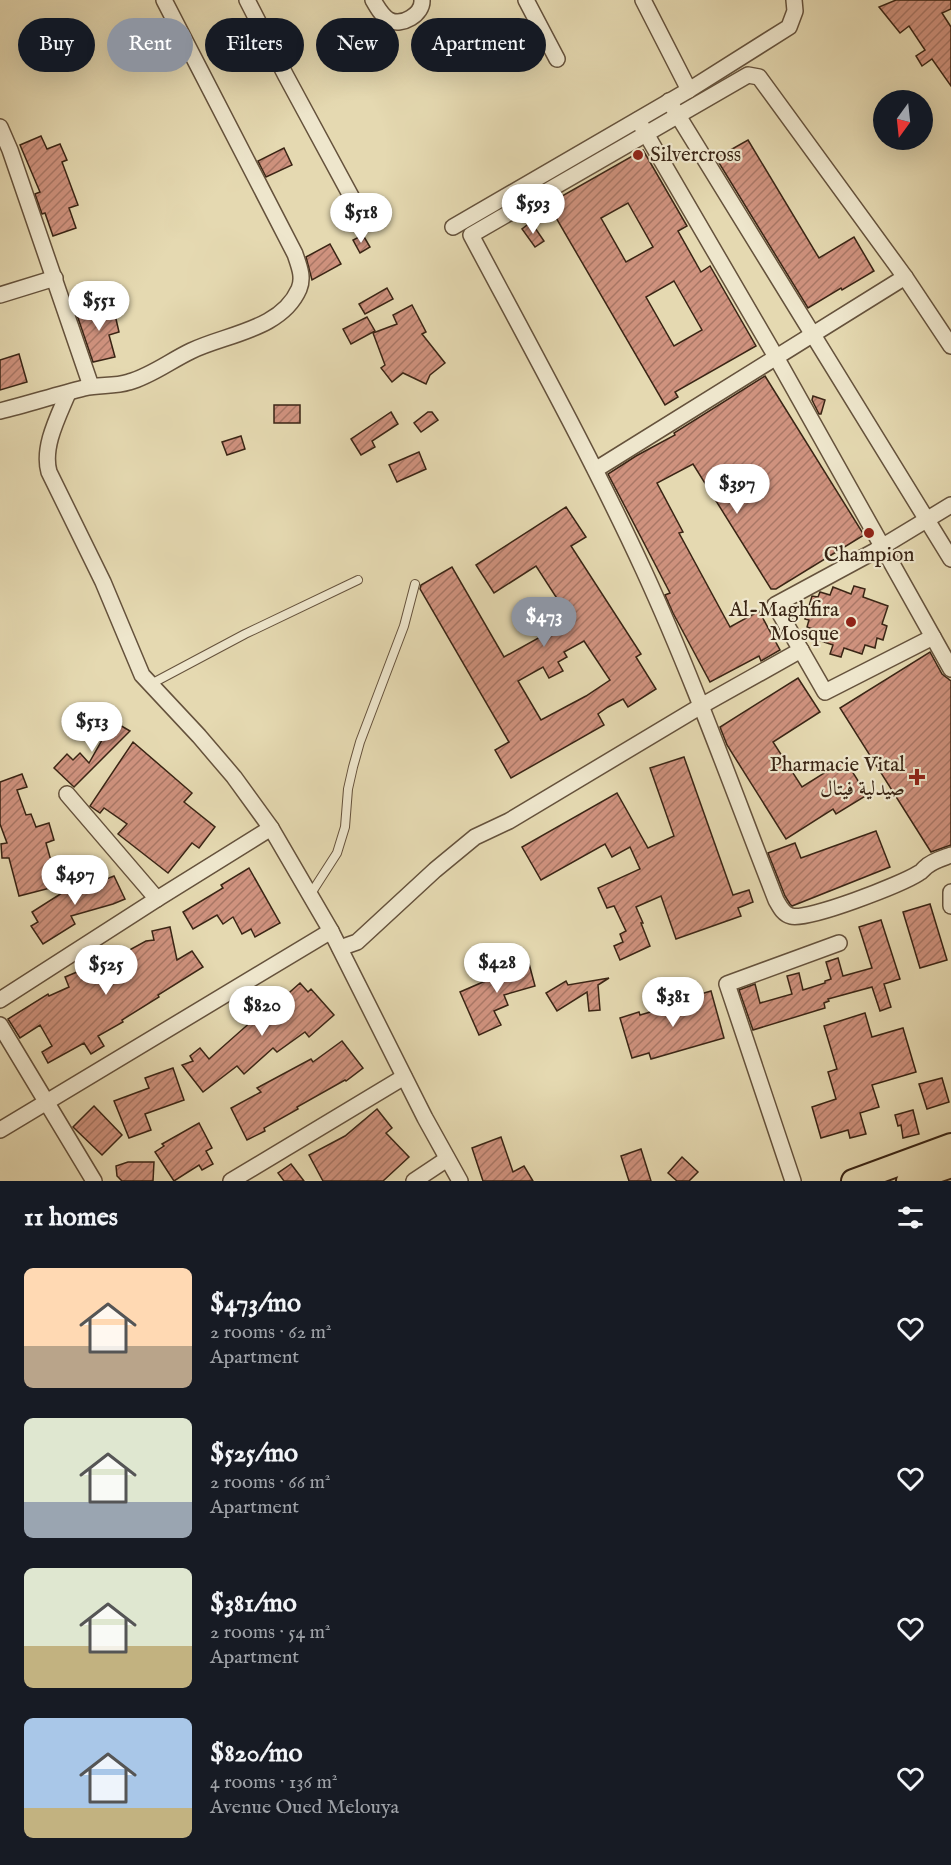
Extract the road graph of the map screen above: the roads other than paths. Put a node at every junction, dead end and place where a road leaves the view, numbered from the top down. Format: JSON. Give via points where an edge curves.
{"nodes":[{"id":1,"x":164,"y":0,"type":"edge"},
{"id":2,"x":247,"y":0,"type":"edge"},
{"id":3,"x":373,"y":0,"type":"edge"},
{"id":4,"x":422,"y":0,"type":"edge"},
{"id":5,"x":526,"y":0,"type":"edge"},
{"id":6,"x":643,"y":0,"type":"edge"},
{"id":7,"x":794,"y":0,"type":"edge"},
{"id":8,"x":557,"y":59,"type":"dead end"},
{"id":9,"x":689,"y":90,"type":"junction"},
{"id":10,"x":669,"y":101,"type":"junction"},
{"id":11,"x":678,"y":114,"type":"junction"},
{"id":12,"x":638,"y":120,"type":"junction"},
{"id":13,"x":0,"y":127,"type":"edge"},
{"id":14,"x":646,"y":134,"type":"junction"},
{"id":15,"x":5,"y":153,"type":"edge"},
{"id":16,"x":352,"y":198,"type":"dead end"},
{"id":17,"x":453,"y":227,"type":"dead end"},
{"id":18,"x":905,"y":277,"type":"junction"},
{"id":19,"x":55,"y":278,"type":"junction"},
{"id":20,"x":0,"y":295,"type":"edge"},
{"id":21,"x":812,"y":334,"type":"junction"},
{"id":22,"x":951,"y":346,"type":"edge"},
{"id":23,"x":776,"y":357,"type":"junction"},
{"id":24,"x":91,"y":386,"type":"junction"},
{"id":25,"x":68,"y":393,"type":"junction"},
{"id":26,"x":0,"y":411,"type":"edge"},
{"id":27,"x":595,"y":470,"type":"junction"},
{"id":28,"x":951,"y":505,"type":"edge"},
{"id":29,"x":927,"y":520,"type":"junction"},
{"id":30,"x":882,"y":546,"type":"junction"},
{"id":31,"x":951,"y":560,"type":"edge"},
{"id":32,"x":358,"y":580,"type":"dead end"},
{"id":33,"x":415,"y":585,"type":"dead end"},
{"id":34,"x":933,"y":637,"type":"junction"},
{"id":35,"x":801,"y":650,"type":"junction"},
{"id":36,"x":951,"y":669,"type":"edge"},
{"id":37,"x":150,"y":685,"type":"junction"},
{"id":38,"x":701,"y":705,"type":"junction"},
{"id":39,"x":66,"y":794,"type":"dead end"},
{"id":40,"x":271,"y":828,"type":"junction"},
{"id":41,"x":951,"y":855,"type":"edge"},
{"id":42,"x":951,"y":892,"type":"edge"},
{"id":43,"x":310,"y":895,"type":"junction"},
{"id":44,"x":158,"y":898,"type":"junction"},
{"id":45,"x":951,"y":906,"type":"edge"},
{"id":46,"x":331,"y":931,"type":"junction"},
{"id":47,"x":839,"y":943,"type":"dead end"},
{"id":48,"x":340,"y":948,"type":"junction"},
{"id":49,"x":0,"y":1000,"type":"edge"},
{"id":50,"x":0,"y":1025,"type":"edge"},
{"id":51,"x":404,"y":1077,"type":"junction"},
{"id":52,"x":48,"y":1102,"type":"junction"},
{"id":53,"x":0,"y":1130,"type":"edge"},
{"id":54,"x":951,"y":1151,"type":"edge"},
{"id":55,"x":447,"y":1159,"type":"junction"},
{"id":56,"x":94,"y":1181,"type":"edge"},
{"id":57,"x":231,"y":1181,"type":"edge"},
{"id":58,"x":414,"y":1181,"type":"edge"},
{"id":59,"x":460,"y":1181,"type":"edge"},
{"id":60,"x":793,"y":1181,"type":"edge"},
{"id":61,"x":853,"y":1181,"type":"edge"},
{"id":62,"x":908,"y":1181,"type":"edge"}],
"edges":[{"from":1,"to":24,"type":"street","via":[[295,254],[302,279],[290,303],[273,319],[192,351],[132,382]]},
{"from":2,"to":16,"type":"street"},
{"from":3,"to":4,"type":"street","via":[[390,21],[399,22],[418,11]]},
{"from":5,"to":8,"type":"street"},
{"from":6,"to":9,"type":"street"},
{"from":7,"to":9,"type":"street","via":[[789,27]]},
{"from":9,"to":10,"type":"street"},
{"from":10,"to":11,"type":"street"},
{"from":10,"to":12,"type":"street"},
{"from":11,"to":14,"type":"street"},
{"from":11,"to":18,"type":"street","via":[[748,75],[759,77]]},
{"from":11,"to":21,"type":"street"},
{"from":12,"to":14,"type":"street"},
{"from":12,"to":17,"type":"street"},
{"from":13,"to":15,"type":"street"},
{"from":14,"to":23,"type":"street"},
{"from":14,"to":27,"type":"street","via":[[471,235]]},
{"from":15,"to":19,"type":"street"},
{"from":18,"to":21,"type":"street"},
{"from":18,"to":22,"type":"street"},
{"from":19,"to":20,"type":"street"},
{"from":19,"to":24,"type":"street"},
{"from":21,"to":23,"type":"street"},
{"from":21,"to":29,"type":"street"},
{"from":23,"to":27,"type":"street"},
{"from":23,"to":30,"type":"street"},
{"from":24,"to":25,"type":"street"},
{"from":25,"to":26,"type":"street"},
{"from":25,"to":37,"type":"street","via":[[46,462],[142,675]]},
{"from":27,"to":38,"type":"street","via":[[644,571]]},
{"from":28,"to":29,"type":"street"},
{"from":29,"to":30,"type":"street"},
{"from":29,"to":31,"type":"street"},
{"from":30,"to":34,"type":"street"},
{"from":30,"to":35,"type":"street","via":[[775,605]]},
{"from":32,"to":37,"type":"lane"},
{"from":33,"to":43,"type":"lane","via":[[404,626],[352,766],[345,827],[337,853]]},
{"from":34,"to":35,"type":"street","via":[[825,692]]},
{"from":34,"to":36,"type":"street"},
{"from":35,"to":38,"type":"street"},
{"from":37,"to":40,"type":"street","via":[[234,777]]},
{"from":38,"to":41,"type":"street","via":[[783,912],[800,917],[826,911],[890,887]]},
{"from":38,"to":48,"type":"street","via":[[509,821],[475,837],[357,942]]},
{"from":39,"to":44,"type":"street"},
{"from":40,"to":43,"type":"street"},
{"from":40,"to":44,"type":"street"},
{"from":42,"to":45,"type":"street"},
{"from":43,"to":46,"type":"street"},
{"from":44,"to":49,"type":"street"},
{"from":46,"to":48,"type":"street"},
{"from":46,"to":52,"type":"street"},
{"from":47,"to":60,"type":"street","via":[[727,984]]},
{"from":48,"to":51,"type":"street"},
{"from":50,"to":52,"type":"street"},
{"from":51,"to":55,"type":"street"},
{"from":51,"to":57,"type":"street"},
{"from":52,"to":53,"type":"street"},
{"from":52,"to":56,"type":"street"},
{"from":54,"to":61,"type":"main road"},
{"from":54,"to":62,"type":"main road"},
{"from":55,"to":58,"type":"street"},
{"from":55,"to":59,"type":"street"}]}
